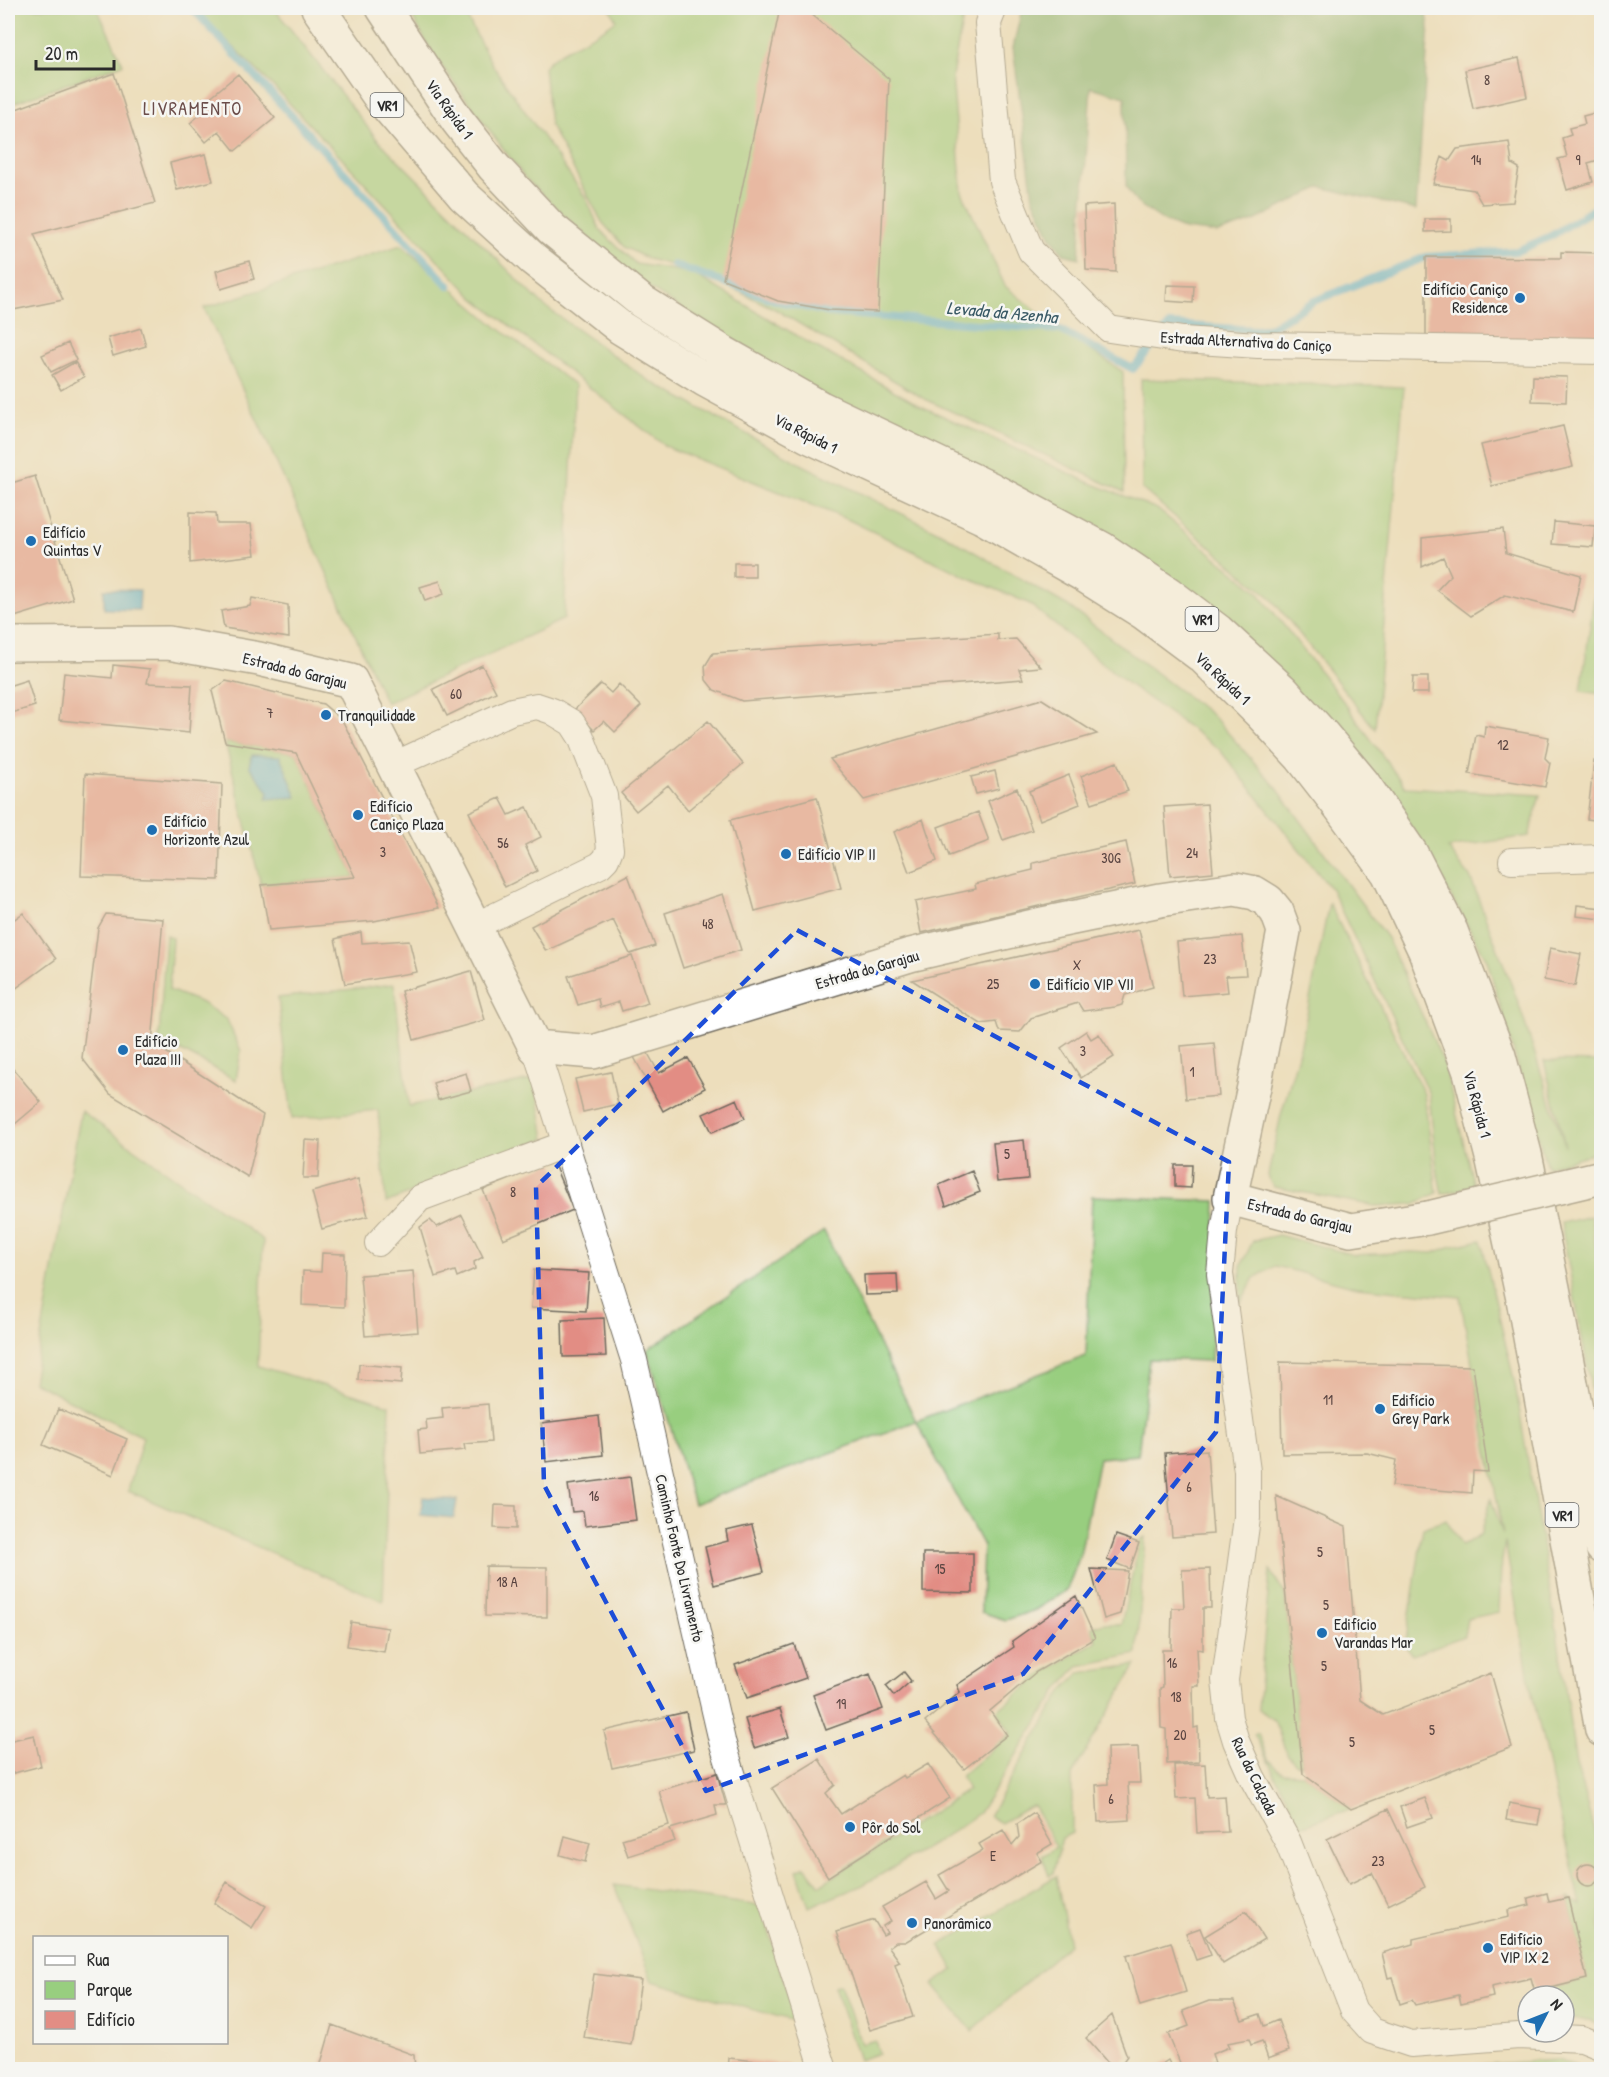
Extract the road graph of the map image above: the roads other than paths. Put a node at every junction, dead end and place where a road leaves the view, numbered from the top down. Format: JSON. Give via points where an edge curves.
{"nodes":[{"id":1,"x":318,"y":8,"type":"edge"},
{"id":2,"x":383,"y":8,"type":"edge"},
{"id":3,"x":994,"y":8,"type":"edge"},
{"id":4,"x":1602,"y":351,"type":"edge"},
{"id":5,"x":8,"y":644,"type":"edge"},
{"id":6,"x":394,"y":765,"type":"junction"},
{"id":7,"x":1602,"y":858,"type":"edge"},
{"id":8,"x":1512,"y":861,"type":"dead end"},
{"id":9,"x":475,"y":926,"type":"junction"},
{"id":10,"x":536,"y":1047,"type":"junction"},
{"id":11,"x":566,"y":1144,"type":"junction"},
{"id":12,"x":1602,"y":1177,"type":"edge"},
{"id":13,"x":1230,"y":1198,"type":"junction"},
{"id":14,"x":378,"y":1243,"type":"dead end"},
{"id":15,"x":1602,"y":1547,"type":"edge"},
{"id":16,"x":1602,"y":1730,"type":"edge"},
{"id":17,"x":1602,"y":2047,"type":"edge"},
{"id":18,"x":824,"y":2070,"type":"edge"}],
"edges":[{"from":1,"to":16,"type":"main road","name":"Via Rápida 1","number":"VR1","via":[[381,99],[464,196],[533,259],[621,328],[705,380],[808,436],[982,517],[1143,613],[1203,657],[1261,714],[1340,807],[1388,873],[1425,951],[1470,1072],[1523,1299]]},
{"from":2,"to":15,"type":"main road","name":"Via Rápida 1","number":"VR1","via":[[457,120],[494,167],[552,230],[641,301],[821,408],[991,489],[1101,548],[1218,631],[1283,691],[1363,783],[1412,852],[1451,931],[1499,1056],[1527,1165]]},
{"from":3,"to":4,"type":"street","name":"Estrada Alternativa do Caniço","via":[[988,23],[1002,181],[1031,251],[1109,329],[1183,340],[1270,346]]},
{"from":5,"to":6,"type":"main road","name":"Estrada do Garajau","via":[[168,643],[351,681]]},
{"from":6,"to":9,"type":"main road","name":"Estrada do Garajau"},
{"from":6,"to":9,"type":"street","via":[[525,707],[537,706],[561,715],[581,737],[604,796],[610,849],[606,859]]},
{"from":7,"to":8,"type":"street"},
{"from":9,"to":10,"type":"main road","name":"Estrada do Garajau"},
{"from":10,"to":11,"type":"street","name":"Caminho Fonte Do Livramento"},
{"from":10,"to":13,"type":"main road","name":"Estrada do Garajau","via":[[593,1052],[910,955],[1160,900],[1234,889],[1255,893],[1277,912],[1284,931]]},
{"from":11,"to":14,"type":"street","via":[[420,1198]]},
{"from":11,"to":18,"type":"street","name":"Caminho Fonte Do Livramento","via":[[634,1360],[722,1741]]},
{"from":12,"to":13,"type":"main road","name":"Estrada do Garajau","bridge":true,"via":[[1428,1218],[1351,1230]]},
{"from":13,"to":17,"type":"street","name":"Rua da Calçada","via":[[1220,1274],[1247,1471],[1247,1518],[1225,1680],[1229,1718],[1252,1777],[1288,1842],[1354,2011],[1372,2031],[1411,2044],[1519,2036],[1582,2039]]}]}
